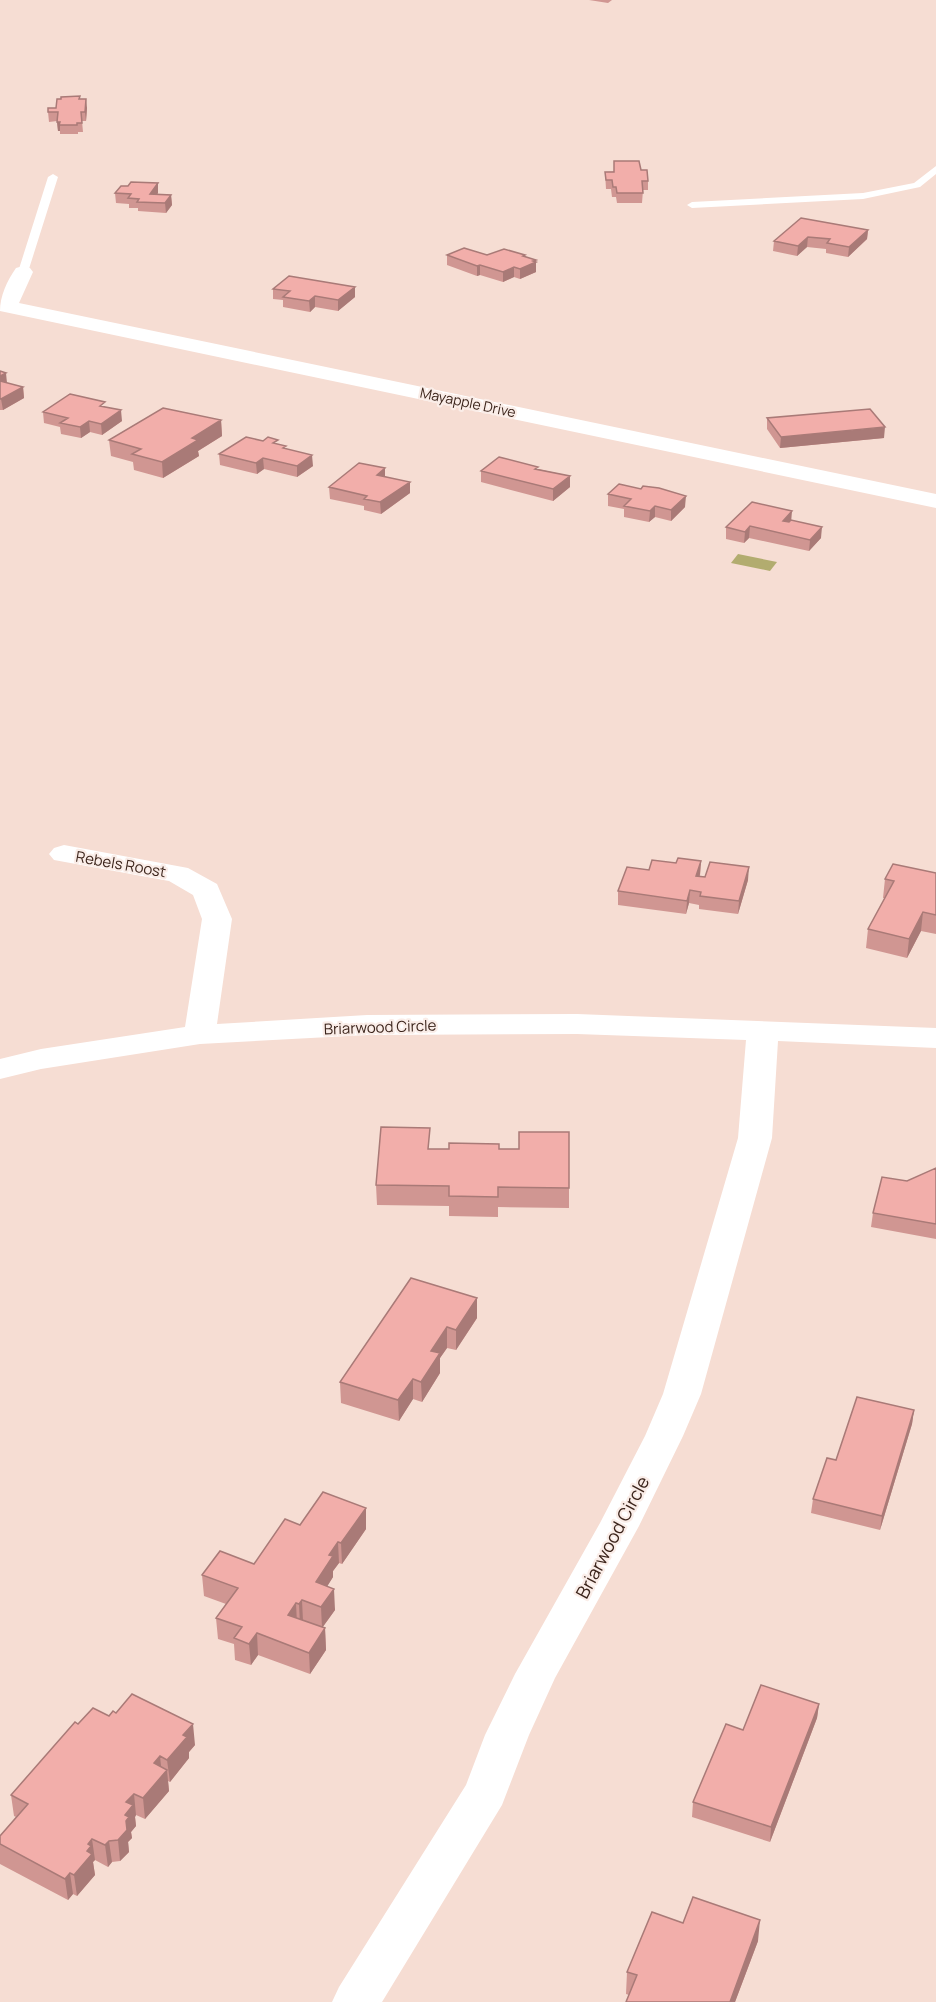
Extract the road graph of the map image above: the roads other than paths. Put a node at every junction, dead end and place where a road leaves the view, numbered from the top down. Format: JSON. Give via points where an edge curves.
{"nodes":[{"id":1,"x":936,"y":169,"type":"edge"},
{"id":2,"x":53,"y":177,"type":"dead end"},
{"id":3,"x":692,"y":205,"type":"dead end"},
{"id":4,"x":23,"y":272,"type":"joint"},
{"id":5,"x":4,"y":305,"type":"edge"},
{"id":6,"x":936,"y":501,"type":"edge"},
{"id":7,"x":64,"y":854,"type":"dead end"},
{"id":8,"x":763,"y":1032,"type":"junction"},
{"id":9,"x":200,"y":1034,"type":"junction"},
{"id":10,"x":936,"y":1038,"type":"edge"},
{"id":11,"x":0,"y":1069,"type":"edge"},
{"id":12,"x":356,"y":2002,"type":"edge"}],
"edges":[{"from":1,"to":3,"type":"lane","via":[[917,185],[863,196]]},
{"from":2,"to":4,"type":"lane"},
{"from":4,"to":5,"type":"street"},
{"from":5,"to":6,"type":"street","name":"Mayapple Drive"},
{"from":7,"to":9,"type":"street","name":"Rebels Roost","via":[[178,874],[206,890],[217,919]]},
{"from":8,"to":9,"type":"street","name":"Briarwood Circle","via":[[565,1024],[367,1025]]},
{"from":8,"to":10,"type":"street","name":"Briarwood Circle"},
{"from":8,"to":12,"type":"street","name":"Briarwood Circle","via":[[755,1138],[682,1394],[619,1526],[536,1674],[486,1792]]},
{"from":9,"to":11,"type":"street","name":"Briarwood Circle"}]}
